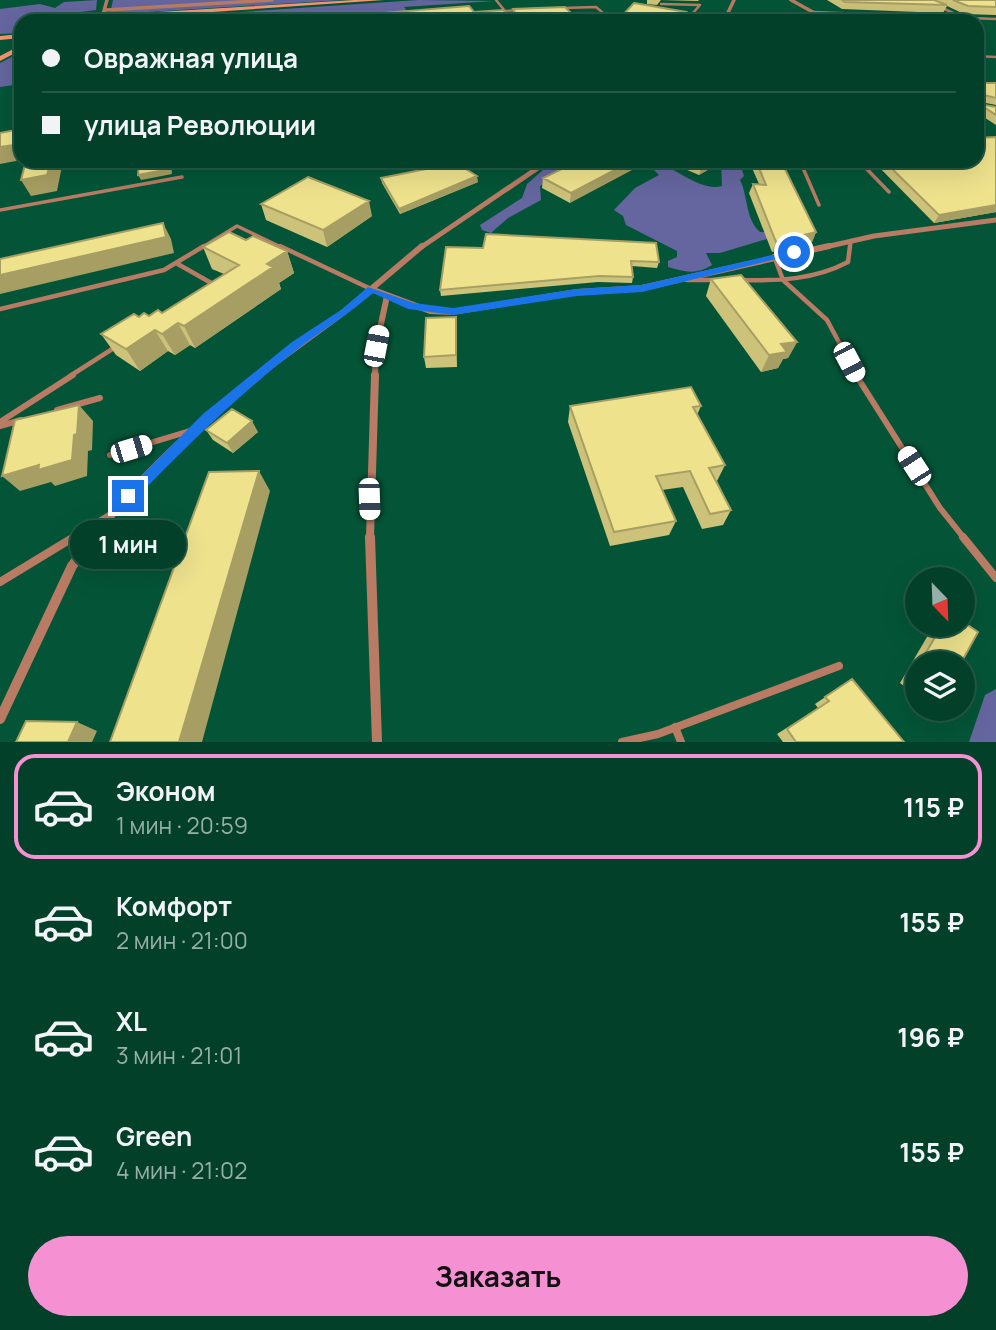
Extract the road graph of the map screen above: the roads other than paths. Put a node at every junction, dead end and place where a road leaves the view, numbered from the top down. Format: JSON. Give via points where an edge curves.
{"nodes":[{"id":1,"x":107,"y":0,"type":"edge"},
{"id":2,"x":272,"y":0,"type":"edge"},
{"id":3,"x":381,"y":0,"type":"edge"},
{"id":4,"x":496,"y":0,"type":"edge"},
{"id":5,"x":790,"y":0,"type":"edge"},
{"id":6,"x":696,"y":3,"type":"edge"},
{"id":7,"x":661,"y":4,"type":"dead end"},
{"id":8,"x":933,"y":5,"type":"edge"},
{"id":9,"x":106,"y":10,"type":"junction"},
{"id":10,"x":505,"y":11,"type":"junction"},
{"id":11,"x":676,"y":12,"type":"edge"},
{"id":12,"x":813,"y":12,"type":"junction"},
{"id":13,"x":688,"y":13,"type":"joint"},
{"id":14,"x":104,"y":14,"type":"edge"},
{"id":15,"x":175,"y":14,"type":"edge"},
{"id":16,"x":507,"y":14,"type":"edge"},
{"id":17,"x":600,"y":14,"type":"edge"},
{"id":18,"x":816,"y":14,"type":"edge"},
{"id":19,"x":864,"y":14,"type":"edge"},
{"id":20,"x":956,"y":14,"type":"edge"},
{"id":21,"x":537,"y":168,"type":"edge"},
{"id":22,"x":803,"y":168,"type":"edge"},
{"id":23,"x":866,"y":168,"type":"edge"},
{"id":24,"x":182,"y":177,"type":"dead end"},
{"id":25,"x":889,"y":192,"type":"dead end"},
{"id":26,"x":819,"y":205,"type":"dead end"},
{"id":27,"x":0,"y":210,"type":"edge"},
{"id":28,"x":996,"y":220,"type":"edge"},
{"id":29,"x":851,"y":241,"type":"junction"},
{"id":30,"x":774,"y":256,"type":"junction"},
{"id":31,"x":176,"y":263,"type":"junction"},
{"id":32,"x":684,"y":279,"type":"junction"},
{"id":33,"x":724,"y":280,"type":"edge"},
{"id":34,"x":733,"y":280,"type":"edge"},
{"id":35,"x":783,"y":280,"type":"junction"},
{"id":36,"x":371,"y":289,"type":"junction"},
{"id":37,"x":204,"y":290,"type":"edge"},
{"id":38,"x":387,"y":296,"type":"junction"},
{"id":39,"x":0,"y":309,"type":"edge"},
{"id":40,"x":124,"y":341,"type":"edge"},
{"id":41,"x":100,"y":398,"type":"dead end"},
{"id":42,"x":50,"y":412,"type":"edge"},
{"id":43,"x":25,"y":419,"type":"edge"},
{"id":44,"x":0,"y":424,"type":"edge"},
{"id":45,"x":196,"y":429,"type":"junction"},
{"id":46,"x":110,"y":455,"type":"dead end"},
{"id":47,"x":111,"y":513,"type":"junction"},
{"id":48,"x":996,"y":578,"type":"edge"},
{"id":49,"x":0,"y":582,"type":"edge"},
{"id":50,"x":839,"y":666,"type":"dead end"},
{"id":51,"x":0,"y":719,"type":"edge"},
{"id":52,"x":675,"y":727,"type":"junction"},
{"id":53,"x":377,"y":742,"type":"edge"},
{"id":54,"x":622,"y":742,"type":"edge"},
{"id":55,"x":681,"y":742,"type":"edge"}],
"edges":[{"from":1,"to":9,"type":"street"},
{"from":2,"to":9,"type":"street"},
{"from":3,"to":15,"type":"main road"},
{"from":4,"to":10,"type":"lane"},
{"from":5,"to":12,"type":"street"},
{"from":6,"to":7,"type":"lane"},
{"from":6,"to":13,"type":"lane","via":[[699,5],[692,14]]},
{"from":8,"to":20,"type":"lane"},
{"from":9,"to":14,"type":"street"},
{"from":10,"to":16,"type":"lane"},
{"from":10,"to":17,"type":"lane","via":[[596,7]]},
{"from":11,"to":13,"type":"lane"},
{"from":12,"to":18,"type":"street"},
{"from":12,"to":19,"type":"lane"},
{"from":21,"to":36,"type":"street","via":[[426,242]]},
{"from":22,"to":26,"type":"lane"},
{"from":23,"to":25,"type":"lane"},
{"from":24,"to":27,"type":"lane"},
{"from":28,"to":29,"type":"street"},
{"from":29,"to":30,"type":"street"},
{"from":29,"to":35,"type":"lane","via":[[848,262],[837,269]]},
{"from":30,"to":32,"type":"street"},
{"from":30,"to":35,"type":"lane"},
{"from":31,"to":36,"type":"lane","via":[[237,226]]},
{"from":31,"to":37,"type":"lane","via":[[215,283]]},
{"from":31,"to":39,"type":"lane","via":[[164,270]]},
{"from":32,"to":33,"type":"lane"},
{"from":32,"to":38,"type":"street","via":[[453,312],[430,311]]},
{"from":34,"to":35,"type":"lane"},
{"from":35,"to":48,"type":"lane","via":[[827,320],[860,383],[940,508]]},
{"from":36,"to":38,"type":"street"},
{"from":36,"to":45,"type":"street"},
{"from":38,"to":53,"type":"street","via":[[376,346],[369,499]]},
{"from":40,"to":44,"type":"lane"},
{"from":41,"to":42,"type":"lane"},
{"from":43,"to":44,"type":"lane"},
{"from":45,"to":46,"type":"lane"},
{"from":45,"to":47,"type":"street"},
{"from":47,"to":49,"type":"lane"},
{"from":47,"to":51,"type":"street","via":[[72,566]]},
{"from":50,"to":52,"type":"lane"},
{"from":52,"to":54,"type":"lane"},
{"from":52,"to":55,"type":"lane"}]}
